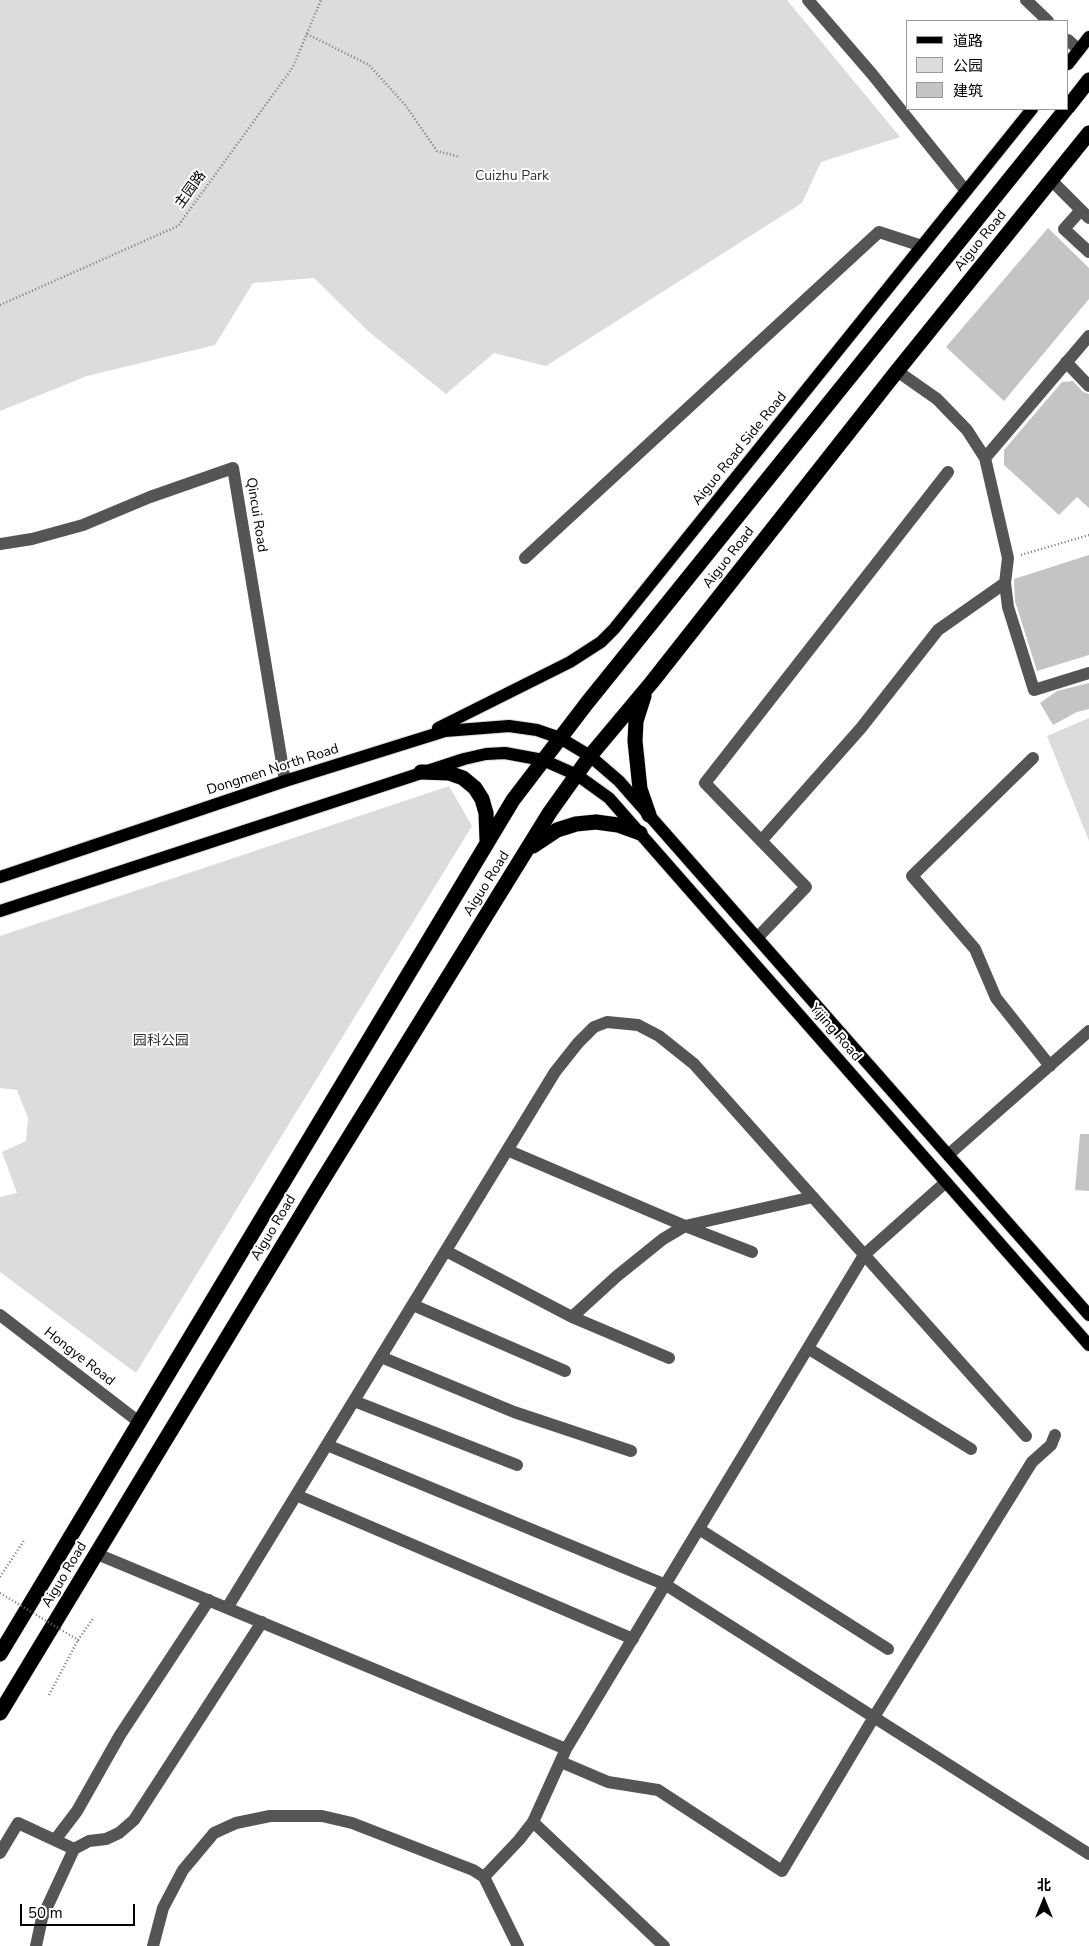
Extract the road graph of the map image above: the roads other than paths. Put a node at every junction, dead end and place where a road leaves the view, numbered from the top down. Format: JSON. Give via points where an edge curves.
{"nodes":[{"id":1,"x":808,"y":0,"type":"edge"},
{"id":2,"x":1030,"y":1,"type":"edge"},
{"id":3,"x":1047,"y":20,"type":"edge"},
{"id":4,"x":1089,"y":37,"type":"edge"},
{"id":5,"x":1069,"y":41,"type":"edge"},
{"id":6,"x":1079,"y":50,"type":"junction"},
{"id":7,"x":1069,"y":63,"type":"edge"},
{"id":8,"x":1089,"y":80,"type":"edge"},
{"id":9,"x":1069,"y":105,"type":"edge"},
{"id":10,"x":1031,"y":110,"type":"edge"},
{"id":11,"x":1065,"y":110,"type":"edge"},
{"id":12,"x":1089,"y":134,"type":"edge"},
{"id":13,"x":1052,"y":180,"type":"junction"},
{"id":14,"x":966,"y":191,"type":"junction"},
{"id":15,"x":1085,"y":214,"type":"edge"},
{"id":16,"x":922,"y":246,"type":"junction"},
{"id":17,"x":1089,"y":252,"type":"edge"},
{"id":18,"x":1089,"y":336,"type":"edge"},
{"id":19,"x":1066,"y":362,"type":"junction"},
{"id":20,"x":897,"y":371,"type":"junction"},
{"id":21,"x":1089,"y":386,"type":"edge"},
{"id":22,"x":985,"y":458,"type":"junction"},
{"id":23,"x":948,"y":472,"type":"dead end"},
{"id":24,"x":0,"y":544,"type":"edge"},
{"id":25,"x":525,"y":558,"type":"dead end"},
{"id":26,"x":1005,"y":583,"type":"junction"},
{"id":27,"x":1089,"y":673,"type":"edge"},
{"id":28,"x":652,"y":682,"type":"junction"},
{"id":29,"x":560,"y":738,"type":"junction"},
{"id":30,"x":415,"y":739,"type":"junction"},
{"id":31,"x":590,"y":756,"type":"junction"},
{"id":32,"x":1032,"y":758,"type":"dead end"},
{"id":33,"x":543,"y":760,"type":"junction"},
{"id":34,"x":421,"y":772,"type":"junction"},
{"id":35,"x":577,"y":775,"type":"junction"},
{"id":36,"x":285,"y":781,"type":"junction"},
{"id":37,"x":649,"y":815,"type":"junction"},
{"id":38,"x":640,"y":834,"type":"junction"},
{"id":39,"x":760,"y":841,"type":"junction"},
{"id":40,"x":486,"y":843,"type":"junction"},
{"id":41,"x":525,"y":853,"type":"junction"},
{"id":42,"x":0,"y":877,"type":"edge"},
{"id":43,"x":0,"y":911,"type":"edge"},
{"id":44,"x":757,"y":938,"type":"junction"},
{"id":45,"x":1089,"y":1031,"type":"edge"},
{"id":46,"x":1076,"y":1043,"type":"junction"},
{"id":47,"x":1089,"y":1045,"type":"edge"},
{"id":48,"x":1050,"y":1066,"type":"junction"},
{"id":49,"x":508,"y":1150,"type":"junction"},
{"id":50,"x":948,"y":1155,"type":"junction"},
{"id":51,"x":946,"y":1182,"type":"junction"},
{"id":52,"x":813,"y":1197,"type":"junction"},
{"id":53,"x":685,"y":1226,"type":"junction"},
{"id":54,"x":446,"y":1251,"type":"junction"},
{"id":55,"x":752,"y":1252,"type":"dead end"},
{"id":56,"x":864,"y":1256,"type":"junction"},
{"id":57,"x":413,"y":1305,"type":"junction"},
{"id":58,"x":0,"y":1315,"type":"edge"},
{"id":59,"x":1089,"y":1315,"type":"edge"},
{"id":60,"x":572,"y":1317,"type":"junction"},
{"id":61,"x":1089,"y":1345,"type":"edge"},
{"id":62,"x":809,"y":1348,"type":"junction"},
{"id":63,"x":381,"y":1357,"type":"junction"},
{"id":64,"x":669,"y":1358,"type":"dead end"},
{"id":65,"x":565,"y":1371,"type":"dead end"},
{"id":66,"x":354,"y":1401,"type":"junction"},
{"id":67,"x":139,"y":1422,"type":"junction"},
{"id":68,"x":1055,"y":1435,"type":"dead end"},
{"id":69,"x":1026,"y":1436,"type":"dead end"},
{"id":70,"x":327,"y":1445,"type":"junction"},
{"id":71,"x":971,"y":1449,"type":"dead end"},
{"id":72,"x":631,"y":1452,"type":"dead end"},
{"id":73,"x":517,"y":1465,"type":"dead end"},
{"id":74,"x":296,"y":1494,"type":"junction"},
{"id":75,"x":700,"y":1529,"type":"junction"},
{"id":76,"x":97,"y":1554,"type":"junction"},
{"id":77,"x":666,"y":1585,"type":"junction"},
{"id":78,"x":208,"y":1600,"type":"junction"},
{"id":79,"x":227,"y":1608,"type":"junction"},
{"id":80,"x":262,"y":1622,"type":"junction"},
{"id":81,"x":633,"y":1639,"type":"junction"},
{"id":82,"x":888,"y":1649,"type":"dead end"},
{"id":83,"x":0,"y":1654,"type":"edge"},
{"id":84,"x":0,"y":1713,"type":"edge"},
{"id":85,"x":874,"y":1717,"type":"junction"},
{"id":86,"x":566,"y":1749,"type":"junction"},
{"id":87,"x":560,"y":1762,"type":"junction"},
{"id":88,"x":533,"y":1822,"type":"junction"},
{"id":89,"x":55,"y":1840,"type":"junction"},
{"id":90,"x":74,"y":1848,"type":"junction"},
{"id":91,"x":0,"y":1853,"type":"edge"},
{"id":92,"x":1089,"y":1854,"type":"edge"},
{"id":93,"x":484,"y":1877,"type":"junction"},
{"id":94,"x":36,"y":1946,"type":"edge"},
{"id":95,"x":153,"y":1946,"type":"edge"},
{"id":96,"x":518,"y":1946,"type":"edge"},
{"id":97,"x":664,"y":1946,"type":"edge"}],
"edges":[{"from":1,"to":14,"type":"street"},
{"from":2,"to":3,"type":"street"},
{"from":4,"to":6,"type":"main road"},
{"from":5,"to":6,"type":"street"},
{"from":6,"to":7,"type":"main road"},
{"from":8,"to":9,"type":"highway","name":"Aiguo Road"},
{"from":10,"to":14,"type":"main road","name":"Aiguo Road Side Road"},
{"from":11,"to":29,"type":"highway","name":"Aiguo Road"},
{"from":12,"to":13,"type":"highway","name":"Aiguo Road"},
{"from":13,"to":15,"type":"street"},
{"from":13,"to":20,"type":"highway","name":"Aiguo Road"},
{"from":14,"to":16,"type":"main road","name":"Aiguo Road Side Road"},
{"from":15,"to":17,"type":"street","via":[[1064,229]]},
{"from":16,"to":25,"type":"street","via":[[879,232]]},
{"from":16,"to":30,"type":"main road","name":"Aiguo Road Side Road","via":[[601,642],[570,662]]},
{"from":18,"to":19,"type":"street"},
{"from":19,"to":21,"type":"street"},
{"from":19,"to":22,"type":"street"},
{"from":20,"to":22,"type":"street","via":[[937,399],[967,430]]},
{"from":20,"to":28,"type":"highway","name":"Aiguo Road"},
{"from":22,"to":26,"type":"street","via":[[1008,558]]},
{"from":23,"to":39,"type":"street","via":[[705,784]]},
{"from":24,"to":36,"type":"street","name":"Qincui Road","via":[[32,539],[83,524],[233,468]]},
{"from":26,"to":27,"type":"street","via":[[1008,607],[1034,690]]},
{"from":26,"to":39,"type":"street","via":[[938,630],[861,728]]},
{"from":28,"to":31,"type":"highway","name":"Aiguo Road"},
{"from":28,"to":37,"type":"highway","via":[[636,721],[635,741],[640,789]]},
{"from":29,"to":30,"type":"main road","name":"Dongmen North Road","via":[[537,730],[509,726],[466,727]]},
{"from":29,"to":31,"type":"main road","name":"Yijing Road"},
{"from":29,"to":33,"type":"highway","name":"Aiguo Road"},
{"from":30,"to":36,"type":"main road","name":"Dongmen North Road"},
{"from":31,"to":35,"type":"highway","name":"Aiguo Road"},
{"from":31,"to":37,"type":"main road","name":"Yijing Road","via":[[611,773]]},
{"from":32,"to":48,"type":"street","via":[[912,876],[975,949],[996,998]]},
{"from":33,"to":34,"type":"main road","via":[[505,753],[486,754]]},
{"from":33,"to":35,"type":"main road","name":"Yijing Road"},
{"from":33,"to":40,"type":"highway","name":"Aiguo Road"},
{"from":34,"to":40,"type":"highway","via":[[449,773],[463,778],[475,788],[486,812]]},
{"from":34,"to":43,"type":"main road"},
{"from":35,"to":38,"type":"main road","name":"Yijing Road","via":[[609,798]]},
{"from":35,"to":41,"type":"highway","name":"Aiguo Road"},
{"from":36,"to":42,"type":"main road","name":"Dongmen North Road"},
{"from":37,"to":44,"type":"main road","name":"Yijing Road"},
{"from":38,"to":41,"type":"highway","via":[[618,824],[576,824],[541,838]]},
{"from":38,"to":51,"type":"main road","name":"Yijing Road"},
{"from":39,"to":44,"type":"street","via":[[806,888]]},
{"from":40,"to":67,"type":"highway","name":"Aiguo Road"},
{"from":41,"to":76,"type":"highway","name":"Aiguo Road"},
{"from":44,"to":50,"type":"main road","name":"Yijing Road"},
{"from":45,"to":46,"type":"street"},
{"from":46,"to":47,"type":"street"},
{"from":46,"to":48,"type":"street"},
{"from":48,"to":50,"type":"street"},
{"from":49,"to":52,"type":"street","via":[[555,1072],[578,1043],[594,1027],[620,1022],[638,1025],[660,1036],[694,1064]]},
{"from":49,"to":53,"type":"street"},
{"from":49,"to":54,"type":"street"},
{"from":50,"to":59,"type":"main road","name":"Yijing Road"},
{"from":51,"to":56,"type":"street"},
{"from":51,"to":61,"type":"main road","name":"Yijing Road"},
{"from":52,"to":53,"type":"street"},
{"from":52,"to":56,"type":"street"},
{"from":53,"to":55,"type":"street"},
{"from":53,"to":60,"type":"street","via":[[617,1276]]},
{"from":54,"to":57,"type":"street"},
{"from":54,"to":60,"type":"street"},
{"from":56,"to":62,"type":"street"},
{"from":56,"to":69,"type":"street"},
{"from":57,"to":63,"type":"street"},
{"from":57,"to":65,"type":"street"},
{"from":58,"to":67,"type":"street","name":"Hongye Road"},
{"from":60,"to":64,"type":"street"},
{"from":62,"to":71,"type":"street"},
{"from":62,"to":75,"type":"street"},
{"from":63,"to":66,"type":"street"},
{"from":63,"to":72,"type":"street","via":[[514,1412]]},
{"from":66,"to":70,"type":"street"},
{"from":66,"to":73,"type":"street"},
{"from":67,"to":83,"type":"highway","name":"Aiguo Road"},
{"from":68,"to":85,"type":"street","via":[[1052,1445],[1032,1462]]},
{"from":70,"to":74,"type":"street"},
{"from":70,"to":77,"type":"street"},
{"from":74,"to":79,"type":"street"},
{"from":74,"to":81,"type":"street"},
{"from":75,"to":77,"type":"street"},
{"from":75,"to":82,"type":"street"},
{"from":76,"to":78,"type":"street"},
{"from":76,"to":84,"type":"highway","name":"Aiguo Road"},
{"from":77,"to":81,"type":"street"},
{"from":77,"to":85,"type":"street"},
{"from":78,"to":79,"type":"street"},
{"from":78,"to":89,"type":"street","via":[[120,1735],[77,1811]]},
{"from":79,"to":80,"type":"street"},
{"from":80,"to":86,"type":"street"},
{"from":80,"to":90,"type":"street","via":[[134,1820],[119,1833]]},
{"from":81,"to":86,"type":"street"},
{"from":85,"to":87,"type":"street","via":[[782,1871],[658,1790],[608,1782]]},
{"from":85,"to":92,"type":"street"},
{"from":86,"to":87,"type":"street"},
{"from":87,"to":88,"type":"street"},
{"from":88,"to":93,"type":"street"},
{"from":88,"to":97,"type":"street"},
{"from":89,"to":90,"type":"street"},
{"from":89,"to":91,"type":"street","via":[[18,1823]]},
{"from":90,"to":94,"type":"street","via":[[42,1918]]},
{"from":93,"to":95,"type":"street","via":[[352,1822],[322,1816],[270,1816],[236,1822],[214,1833],[183,1870],[163,1908]]},
{"from":93,"to":96,"type":"street"}]}
